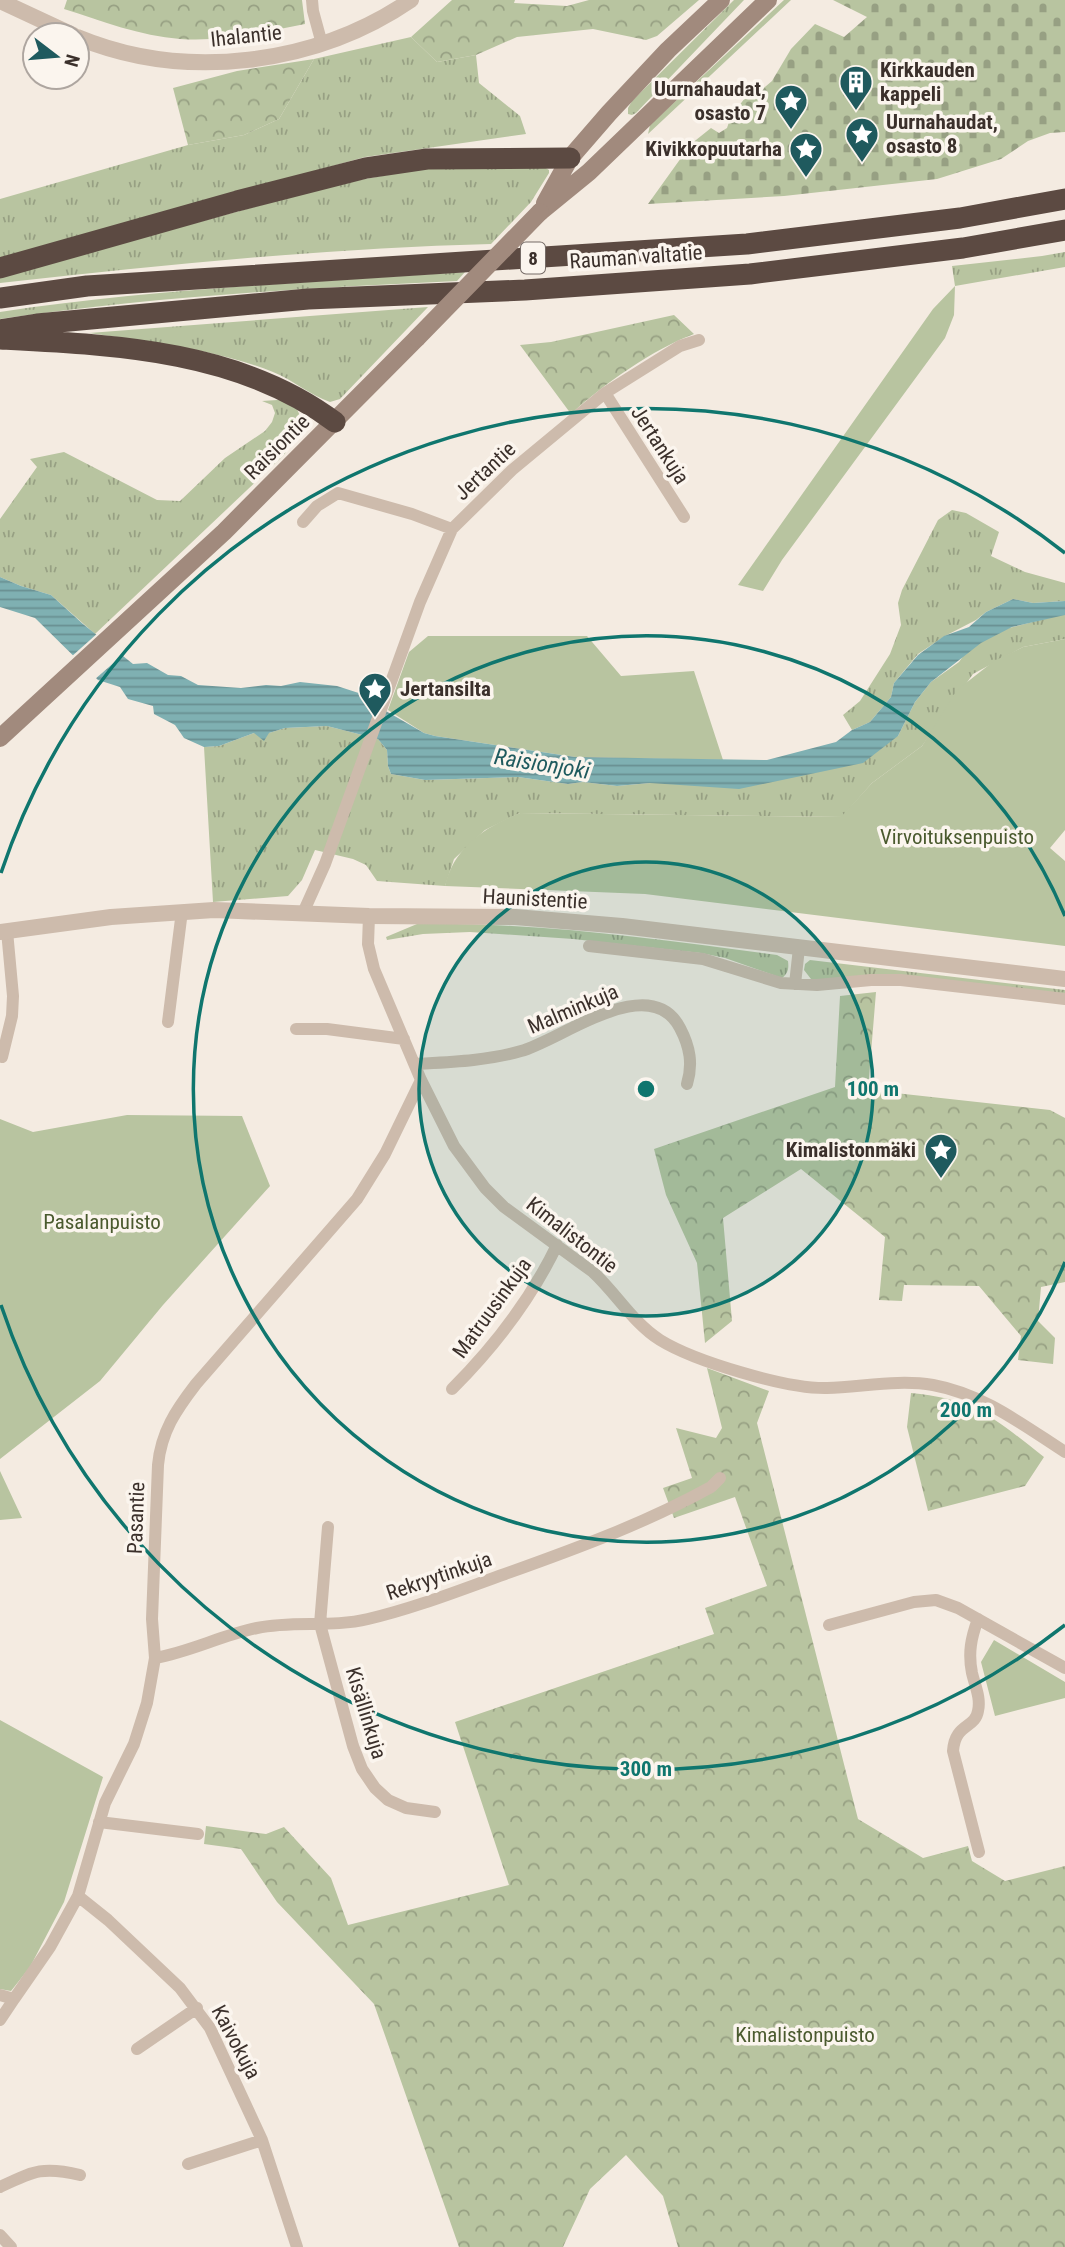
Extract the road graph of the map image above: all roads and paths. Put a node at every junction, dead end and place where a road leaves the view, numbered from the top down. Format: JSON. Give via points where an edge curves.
{"nodes":[{"id":1,"x":312,"y":0,"type":"edge"},
{"id":2,"x":411,"y":0,"type":"edge"},
{"id":3,"x":721,"y":0,"type":"edge"},
{"id":4,"x":768,"y":0,"type":"edge"},
{"id":5,"x":0,"y":1,"type":"edge"},
{"id":6,"x":43,"y":21,"type":"edge"},
{"id":7,"x":91,"y":41,"type":"edge"},
{"id":8,"x":322,"y":44,"type":"junction"},
{"id":9,"x":570,"y":158,"type":"junction"},
{"id":10,"x":1065,"y":199,"type":"edge"},
{"id":11,"x":540,"y":212,"type":"junction"},
{"id":12,"x":1065,"y":230,"type":"edge"},
{"id":13,"x":0,"y":268,"type":"edge"},
{"id":14,"x":0,"y":298,"type":"edge"},
{"id":15,"x":0,"y":330,"type":"edge"},
{"id":16,"x":0,"y":339,"type":"edge"},
{"id":17,"x":699,"y":340,"type":"dead end"},
{"id":18,"x":605,"y":393,"type":"junction"},
{"id":19,"x":335,"y":422,"type":"junction"},
{"id":20,"x":684,"y":517,"type":"dead end"},
{"id":21,"x":303,"y":522,"type":"dead end"},
{"id":22,"x":452,"y":529,"type":"junction"},
{"id":23,"x":36,"y":703,"type":"junction"},
{"id":24,"x":0,"y":724,"type":"edge"},
{"id":25,"x":0,"y":738,"type":"edge"},
{"id":26,"x":182,"y":911,"type":"junction"},
{"id":27,"x":303,"y":913,"type":"junction"},
{"id":28,"x":369,"y":916,"type":"junction"},
{"id":29,"x":3,"y":932,"type":"edge"},
{"id":30,"x":589,"y":946,"type":"dead end"},
{"id":31,"x":799,"y":948,"type":"junction"},
{"id":32,"x":1065,"y":979,"type":"edge"},
{"id":33,"x":795,"y":984,"type":"junction"},
{"id":34,"x":1065,"y":999,"type":"edge"},
{"id":35,"x":168,"y":1022,"type":"dead end"},
{"id":36,"x":296,"y":1029,"type":"dead end"},
{"id":37,"x":404,"y":1038,"type":"junction"},
{"id":38,"x":2,"y":1057,"type":"dead end"},
{"id":39,"x":415,"y":1064,"type":"junction"},
{"id":40,"x":421,"y":1080,"type":"junction"},
{"id":41,"x":687,"y":1084,"type":"dead end"},
{"id":42,"x":557,"y":1245,"type":"junction"},
{"id":43,"x":452,"y":1390,"type":"dead end"},
{"id":44,"x":1065,"y":1452,"type":"edge"},
{"id":45,"x":720,"y":1478,"type":"dead end"},
{"id":46,"x":328,"y":1527,"type":"dead end"},
{"id":47,"x":978,"y":1619,"type":"junction"},
{"id":48,"x":320,"y":1624,"type":"junction"},
{"id":49,"x":828,"y":1625,"type":"dead end"},
{"id":50,"x":155,"y":1658,"type":"junction"},
{"id":51,"x":1065,"y":1668,"type":"edge"},
{"id":52,"x":435,"y":1812,"type":"dead end"},
{"id":53,"x":99,"y":1822,"type":"junction"},
{"id":54,"x":198,"y":1834,"type":"dead end"},
{"id":55,"x":979,"y":1852,"type":"dead end"},
{"id":56,"x":78,"y":1896,"type":"junction"},
{"id":57,"x":0,"y":1995,"type":"edge"},
{"id":58,"x":14,"y":1999,"type":"junction"},
{"id":59,"x":197,"y":2008,"type":"junction"},
{"id":60,"x":0,"y":2020,"type":"edge"},
{"id":61,"x":137,"y":2049,"type":"dead end"},
{"id":62,"x":262,"y":2140,"type":"junction"},
{"id":63,"x":188,"y":2164,"type":"dead end"},
{"id":64,"x":80,"y":2175,"type":"dead end"},
{"id":65,"x":0,"y":2186,"type":"edge"},
{"id":66,"x":0,"y":2235,"type":"edge"},
{"id":67,"x":11,"y":2247,"type":"edge"},
{"id":68,"x":297,"y":2247,"type":"edge"}],
"edges":[{"from":1,"to":8,"type":"street"},
{"from":2,"to":8,"type":"street","name":"Ihalantie","via":[[370,25]]},
{"from":3,"to":9,"type":"main road","name":"Raisiontie","via":[[668,50]]},
{"from":4,"to":11,"type":"main road","name":"Raisiontie","via":[[589,172]]},
{"from":5,"to":6,"type":"street","name":"Ihalantie"},
{"from":7,"to":8,"type":"street","name":"Ihalantie","via":[[151,57],[208,62],[270,57]]},
{"from":9,"to":11,"type":"main road","name":"Raisiontie"},
{"from":9,"to":13,"type":"highway","via":[[427,159],[366,168]]},
{"from":10,"to":14,"type":"highway","name":"Rauman valtatie","number":"8","via":[[961,218],[747,244],[87,286]]},
{"from":11,"to":19,"type":"main road","name":"Raisiontie","bridge":true},
{"from":12,"to":15,"type":"highway","name":"Rauman valtatie","number":"8","via":[[963,248],[750,274],[308,299]]},
{"from":16,"to":19,"type":"highway","via":[[116,346],[215,365],[277,385]]},
{"from":17,"to":18,"type":"street","name":"Jertantie","via":[[680,346]]},
{"from":18,"to":20,"type":"street","name":"Jertankuja"},
{"from":18,"to":22,"type":"street","name":"Jertantie","via":[[512,470]]},
{"from":19,"to":23,"type":"main road","name":"Raisiontie","via":[[128,623]]},
{"from":21,"to":22,"type":"street","via":[[338,493]]},
{"from":22,"to":27,"type":"street","name":"Jertantie"},
{"from":23,"to":24,"type":"main road","name":"Raisiontie"},
{"from":23,"to":25,"type":"main road","name":"Raisiontie"},
{"from":26,"to":27,"type":"street","name":"Haunistentie"},
{"from":26,"to":29,"type":"street","name":"Haunistentie"},
{"from":26,"to":35,"type":"street"},
{"from":27,"to":28,"type":"street","name":"Haunistentie"},
{"from":28,"to":31,"type":"street","name":"Haunistentie","via":[[568,921]]},
{"from":28,"to":37,"type":"street","name":"Kimalistontie","via":[[369,953]]},
{"from":29,"to":38,"type":"street","via":[[13,996]]},
{"from":30,"to":33,"type":"street","name":"Haunistentie","via":[[703,959]]},
{"from":31,"to":32,"type":"street","name":"Haunistentie"},
{"from":31,"to":33,"type":"street"},
{"from":33,"to":34,"type":"street","name":"Haunistentie","via":[[901,980]]},
{"from":36,"to":37,"type":"street"},
{"from":37,"to":39,"type":"street","name":"Kimalistontie"},
{"from":39,"to":40,"type":"street","name":"Kimalistontie"},
{"from":39,"to":41,"type":"street","name":"Malminkuja","via":[[494,1058],[524,1050],[631,1004],[665,1011],[678,1023],[692,1069]]},
{"from":40,"to":42,"type":"street","name":"Kimalistontie","via":[[454,1146],[485,1188]]},
{"from":40,"to":50,"type":"street","name":"Pasantie","via":[[357,1199],[196,1384],[166,1428],[158,1465],[152,1619]]},
{"from":42,"to":43,"type":"street","name":"Matruusinkuja","via":[[542,1276],[490,1350]]},
{"from":42,"to":44,"type":"street","name":"Kimalistontie","via":[[606,1283],[643,1327],[687,1353],[803,1387],[905,1383],[952,1389],[981,1400]]},
{"from":45,"to":48,"type":"street","name":"Rekryytinkuja","via":[[641,1523],[538,1562],[392,1612]]},
{"from":46,"to":48,"type":"street","name":"Kisällinkuja"},
{"from":47,"to":49,"type":"street","via":[[947,1603],[925,1600]]},
{"from":47,"to":51,"type":"street"},
{"from":47,"to":55,"type":"street","via":[[970,1659],[979,1708],[977,1716],[956,1734],[953,1751]]},
{"from":48,"to":50,"type":"street","name":"Rekryytinkuja","via":[[258,1627]]},
{"from":48,"to":52,"type":"street","name":"Kisällinkuja","via":[[362,1769],[388,1800],[405,1808]]},
{"from":50,"to":53,"type":"street","name":"Pasantie","via":[[134,1744]]},
{"from":53,"to":54,"type":"street"},
{"from":53,"to":56,"type":"street","name":"Pasantie"},
{"from":56,"to":58,"type":"street","name":"Pasantie"},
{"from":56,"to":59,"type":"street","name":"Kaivokuja"},
{"from":57,"to":58,"type":"street"},
{"from":58,"to":60,"type":"street","name":"Pasantie"},
{"from":59,"to":61,"type":"street"},
{"from":59,"to":62,"type":"street","name":"Kaivokuja"},
{"from":62,"to":63,"type":"street"},
{"from":62,"to":68,"type":"street","name":"Kaivokuja"},
{"from":64,"to":65,"type":"street","via":[[40,2170]]},
{"from":66,"to":67,"type":"street"}]}
